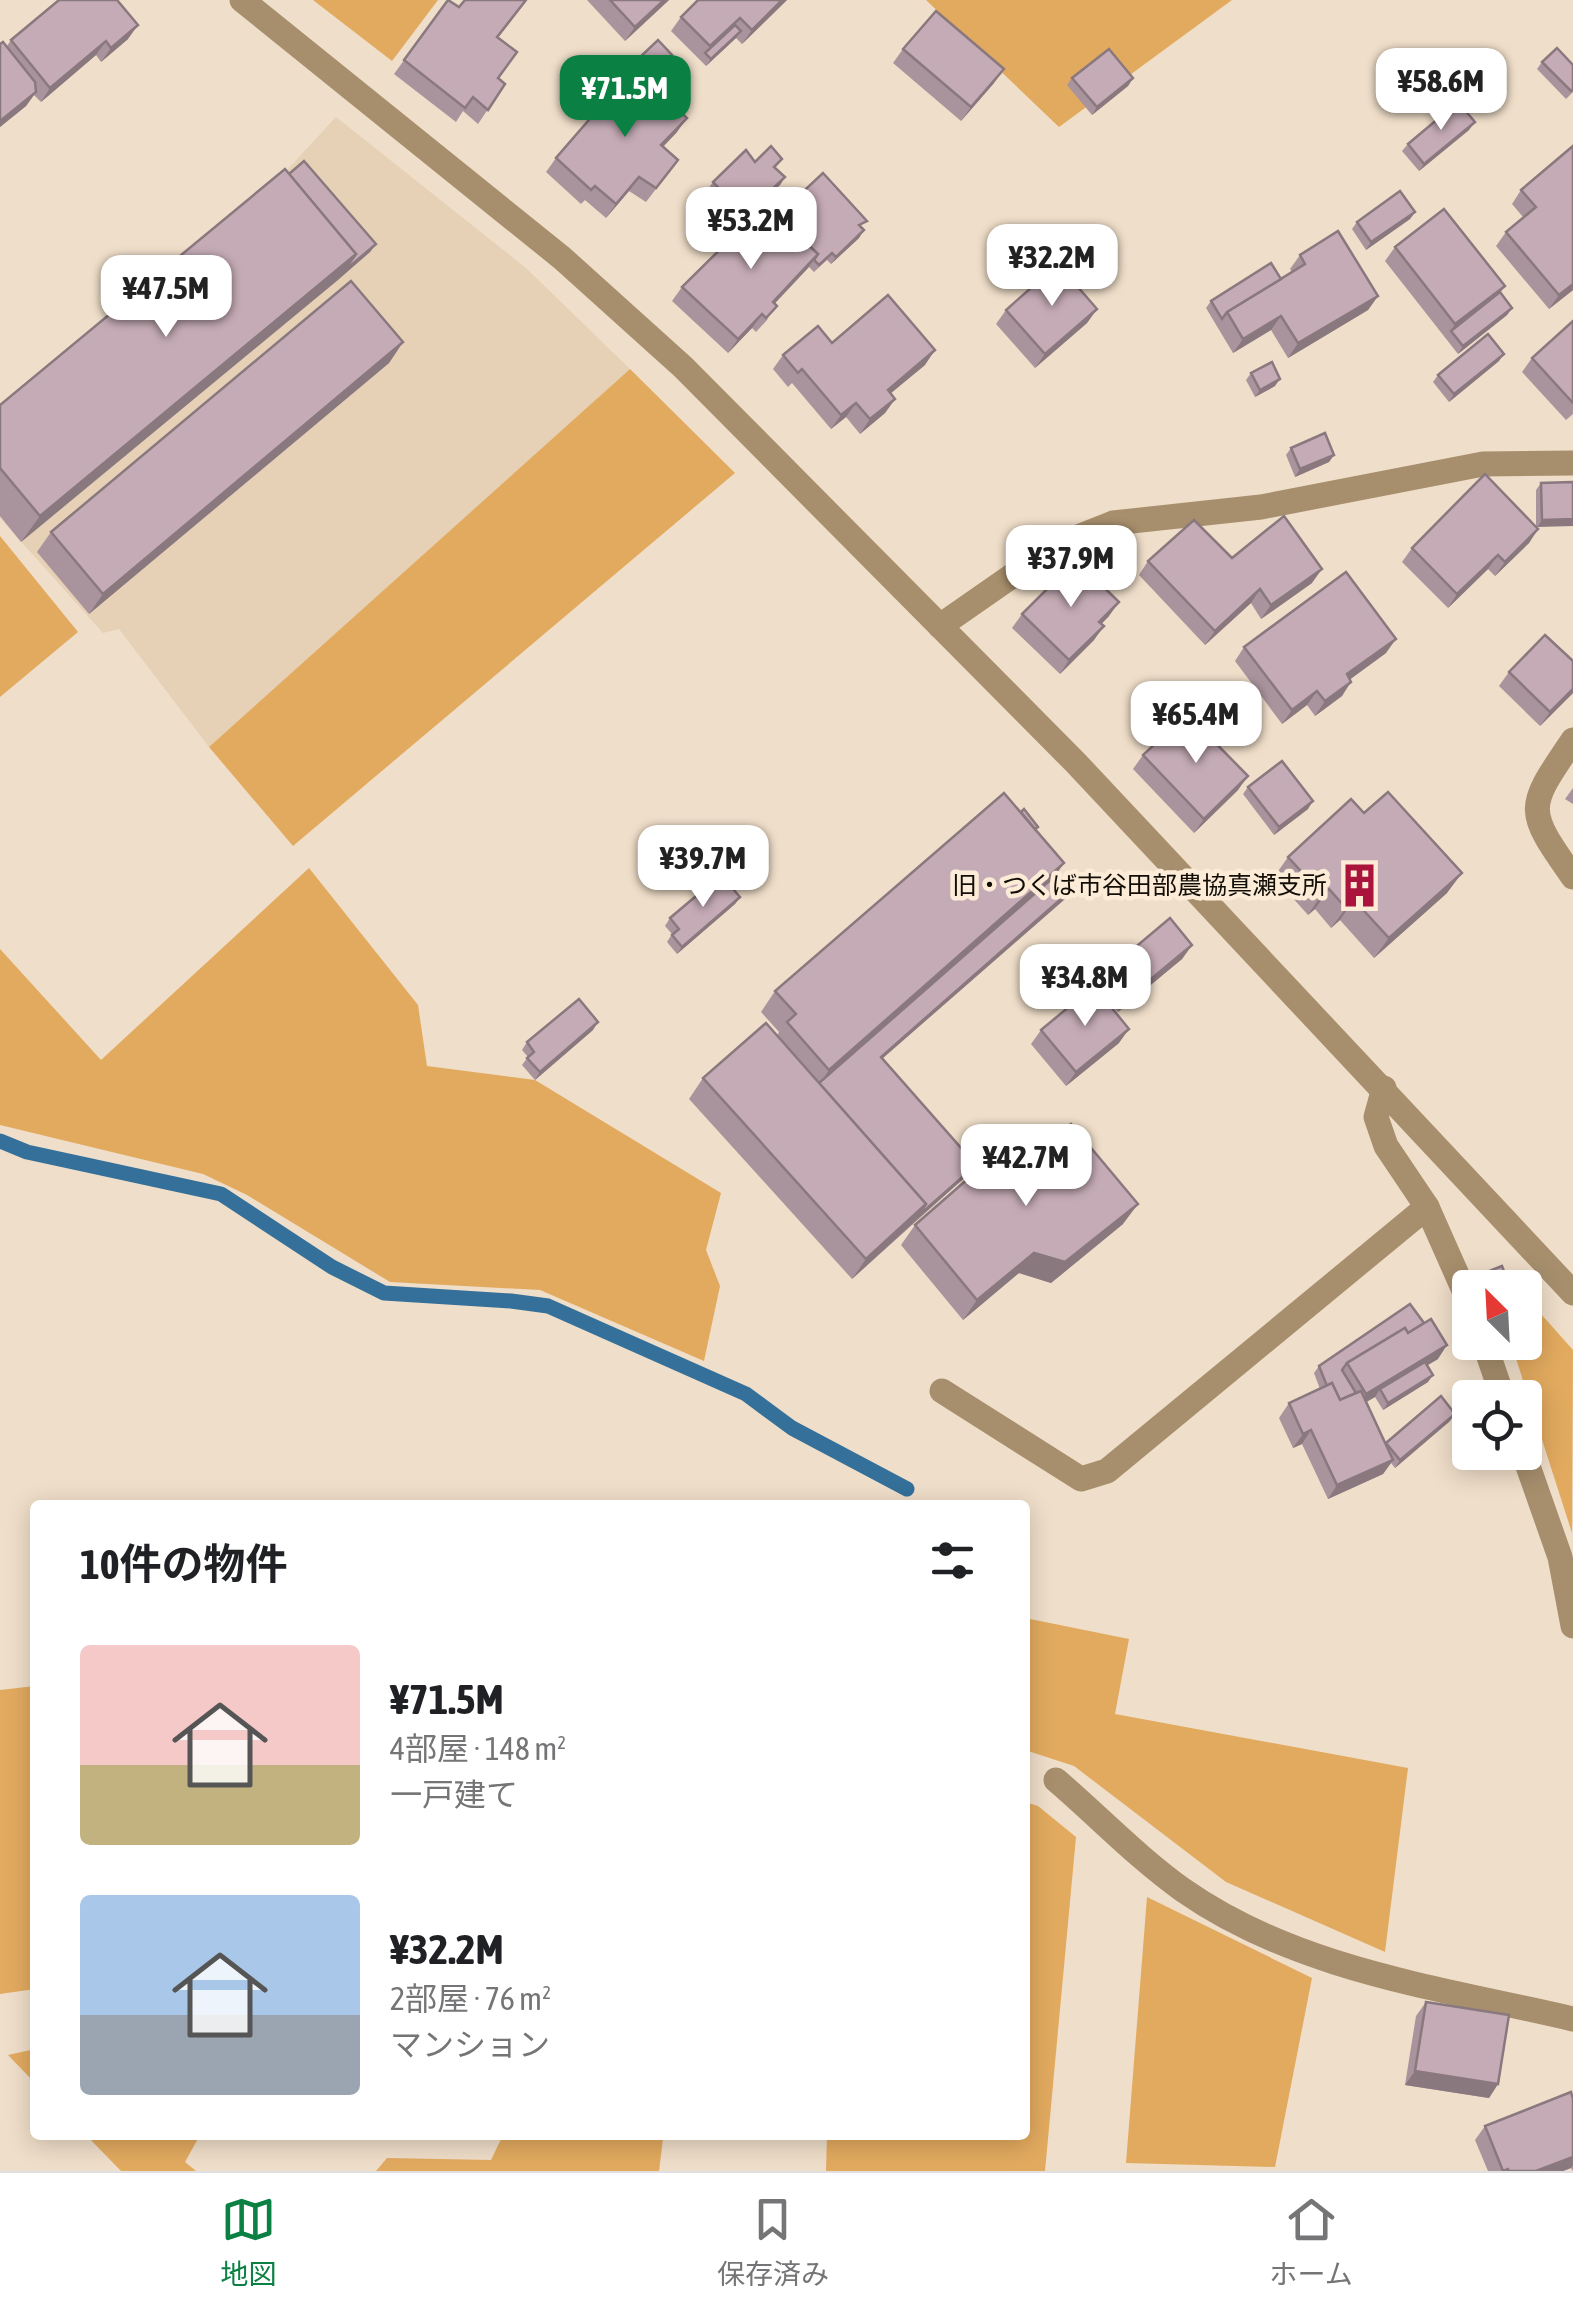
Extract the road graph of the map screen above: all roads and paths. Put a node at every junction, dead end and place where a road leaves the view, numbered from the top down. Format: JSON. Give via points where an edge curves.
{"nodes":[{"id":1,"x":242,"y":0,"type":"edge"},
{"id":2,"x":1573,"y":463,"type":"edge"},
{"id":3,"x":940,"y":626,"type":"junction"},
{"id":4,"x":1573,"y":740,"type":"edge"},
{"id":5,"x":1573,"y":877,"type":"edge"},
{"id":6,"x":1384,"y":1088,"type":"junction"},
{"id":7,"x":1426,"y":1207,"type":"junction"},
{"id":8,"x":1455,"y":1270,"type":"edge"},
{"id":9,"x":1573,"y":1293,"type":"edge"},
{"id":10,"x":942,"y":1391,"type":"dead end"},
{"id":11,"x":1529,"y":1470,"type":"edge"},
{"id":12,"x":1573,"y":1626,"type":"edge"},
{"id":13,"x":1056,"y":1780,"type":"dead end"},
{"id":14,"x":1573,"y":2019,"type":"edge"}],
"edges":[{"from":1,"to":3,"type":"street","via":[[562,258],[683,367]]},
{"from":2,"to":3,"type":"street","via":[[1483,464],[1261,507],[1113,523],[1055,546]]},
{"from":3,"to":6,"type":"street"},
{"from":4,"to":5,"type":"street","via":[[1544,784],[1536,813]]},
{"from":6,"to":7,"type":"street","via":[[1376,1117],[1386,1146]]},
{"from":6,"to":9,"type":"street"},
{"from":7,"to":8,"type":"street"},
{"from":7,"to":10,"type":"street","via":[[1106,1470],[1081,1479]]},
{"from":11,"to":12,"type":"street","via":[[1560,1557]]},
{"from":13,"to":14,"type":"street","via":[[1183,1890],[1253,1929],[1330,1963]]}]}
